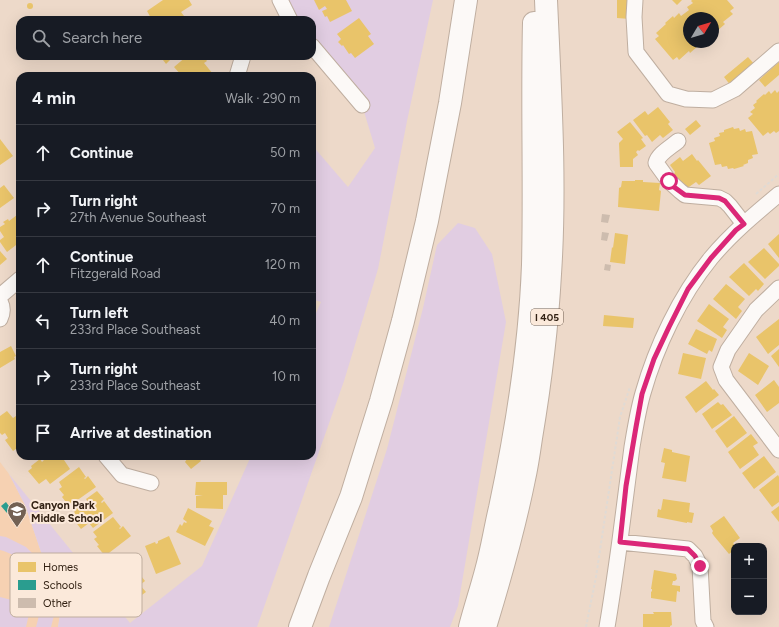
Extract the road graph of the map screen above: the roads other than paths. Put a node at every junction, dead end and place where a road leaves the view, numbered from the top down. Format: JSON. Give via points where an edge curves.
{"nodes":[{"id":1,"x":280,"y":0,"type":"edge"},
{"id":2,"x":466,"y":0,"type":"edge"},
{"id":3,"x":534,"y":0,"type":"edge"},
{"id":4,"x":546,"y":0,"type":"edge"},
{"id":5,"x":635,"y":0,"type":"edge"},
{"id":6,"x":287,"y":16,"type":"edge"},
{"id":7,"x":316,"y":51,"type":"edge"},
{"id":8,"x":779,"y":51,"type":"edge"},
{"id":9,"x":242,"y":60,"type":"edge"},
{"id":10,"x":238,"y":72,"type":"edge"},
{"id":11,"x":362,"y":105,"type":"dead end"},
{"id":12,"x":678,"y":141,"type":"dead end"},
{"id":13,"x":779,"y":194,"type":"edge"},
{"id":14,"x":744,"y":224,"type":"junction"},
{"id":15,"x":16,"y":282,"type":"edge"},
{"id":16,"x":777,"y":293,"type":"edge"},
{"id":17,"x":0,"y":296,"type":"edge"},
{"id":18,"x":0,"y":301,"type":"edge"},
{"id":19,"x":0,"y":319,"type":"edge"},
{"id":20,"x":779,"y":450,"type":"edge"},
{"id":21,"x":109,"y":460,"type":"edge"},
{"id":22,"x":151,"y":483,"type":"dead end"},
{"id":23,"x":620,"y":542,"type":"junction"},
{"id":24,"x":319,"y":576,"type":"junction"},
{"id":25,"x":300,"y":627,"type":"edge"},
{"id":26,"x":310,"y":627,"type":"edge"},
{"id":27,"x":470,"y":627,"type":"edge"},
{"id":28,"x":485,"y":627,"type":"edge"},
{"id":29,"x":608,"y":627,"type":"edge"},
{"id":30,"x":706,"y":627,"type":"edge"}],
"edges":[{"from":1,"to":6,"type":"street"},
{"from":2,"to":24,"type":"highway","via":[[450,103],[427,221],[403,321],[351,497]]},
{"from":3,"to":27,"type":"highway","number":"I 405","via":[[533,265],[529,330],[510,464]]},
{"from":4,"to":28,"type":"highway","number":"I 405","via":[[552,157],[551,258],[547,320],[537,404],[524,479],[507,554]]},
{"from":5,"to":8,"type":"street","via":[[636,52],[668,94],[686,99],[713,100],[735,89]]},
{"from":7,"to":11,"type":"street"},
{"from":9,"to":10,"type":"street"},
{"from":12,"to":14,"type":"street","via":[[659,156],[656,163],[669,181],[685,195],[719,198],[725,201]]},
{"from":13,"to":14,"type":"street"},
{"from":14,"to":23,"type":"street","via":[[711,258],[688,289],[654,359],[642,394],[626,486]]},
{"from":15,"to":17,"type":"street"},
{"from":16,"to":20,"type":"street","via":[[756,310],[728,350],[721,367],[726,380]]},
{"from":18,"to":19,"type":"street","via":[[3,307]]},
{"from":21,"to":22,"type":"street","via":[[122,475]]},
{"from":23,"to":29,"type":"street"},
{"from":23,"to":30,"type":"street","via":[[688,549],[700,566],[703,621]]},
{"from":24,"to":25,"type":"highway"},
{"from":24,"to":26,"type":"highway","via":[[317,610]]}]}
